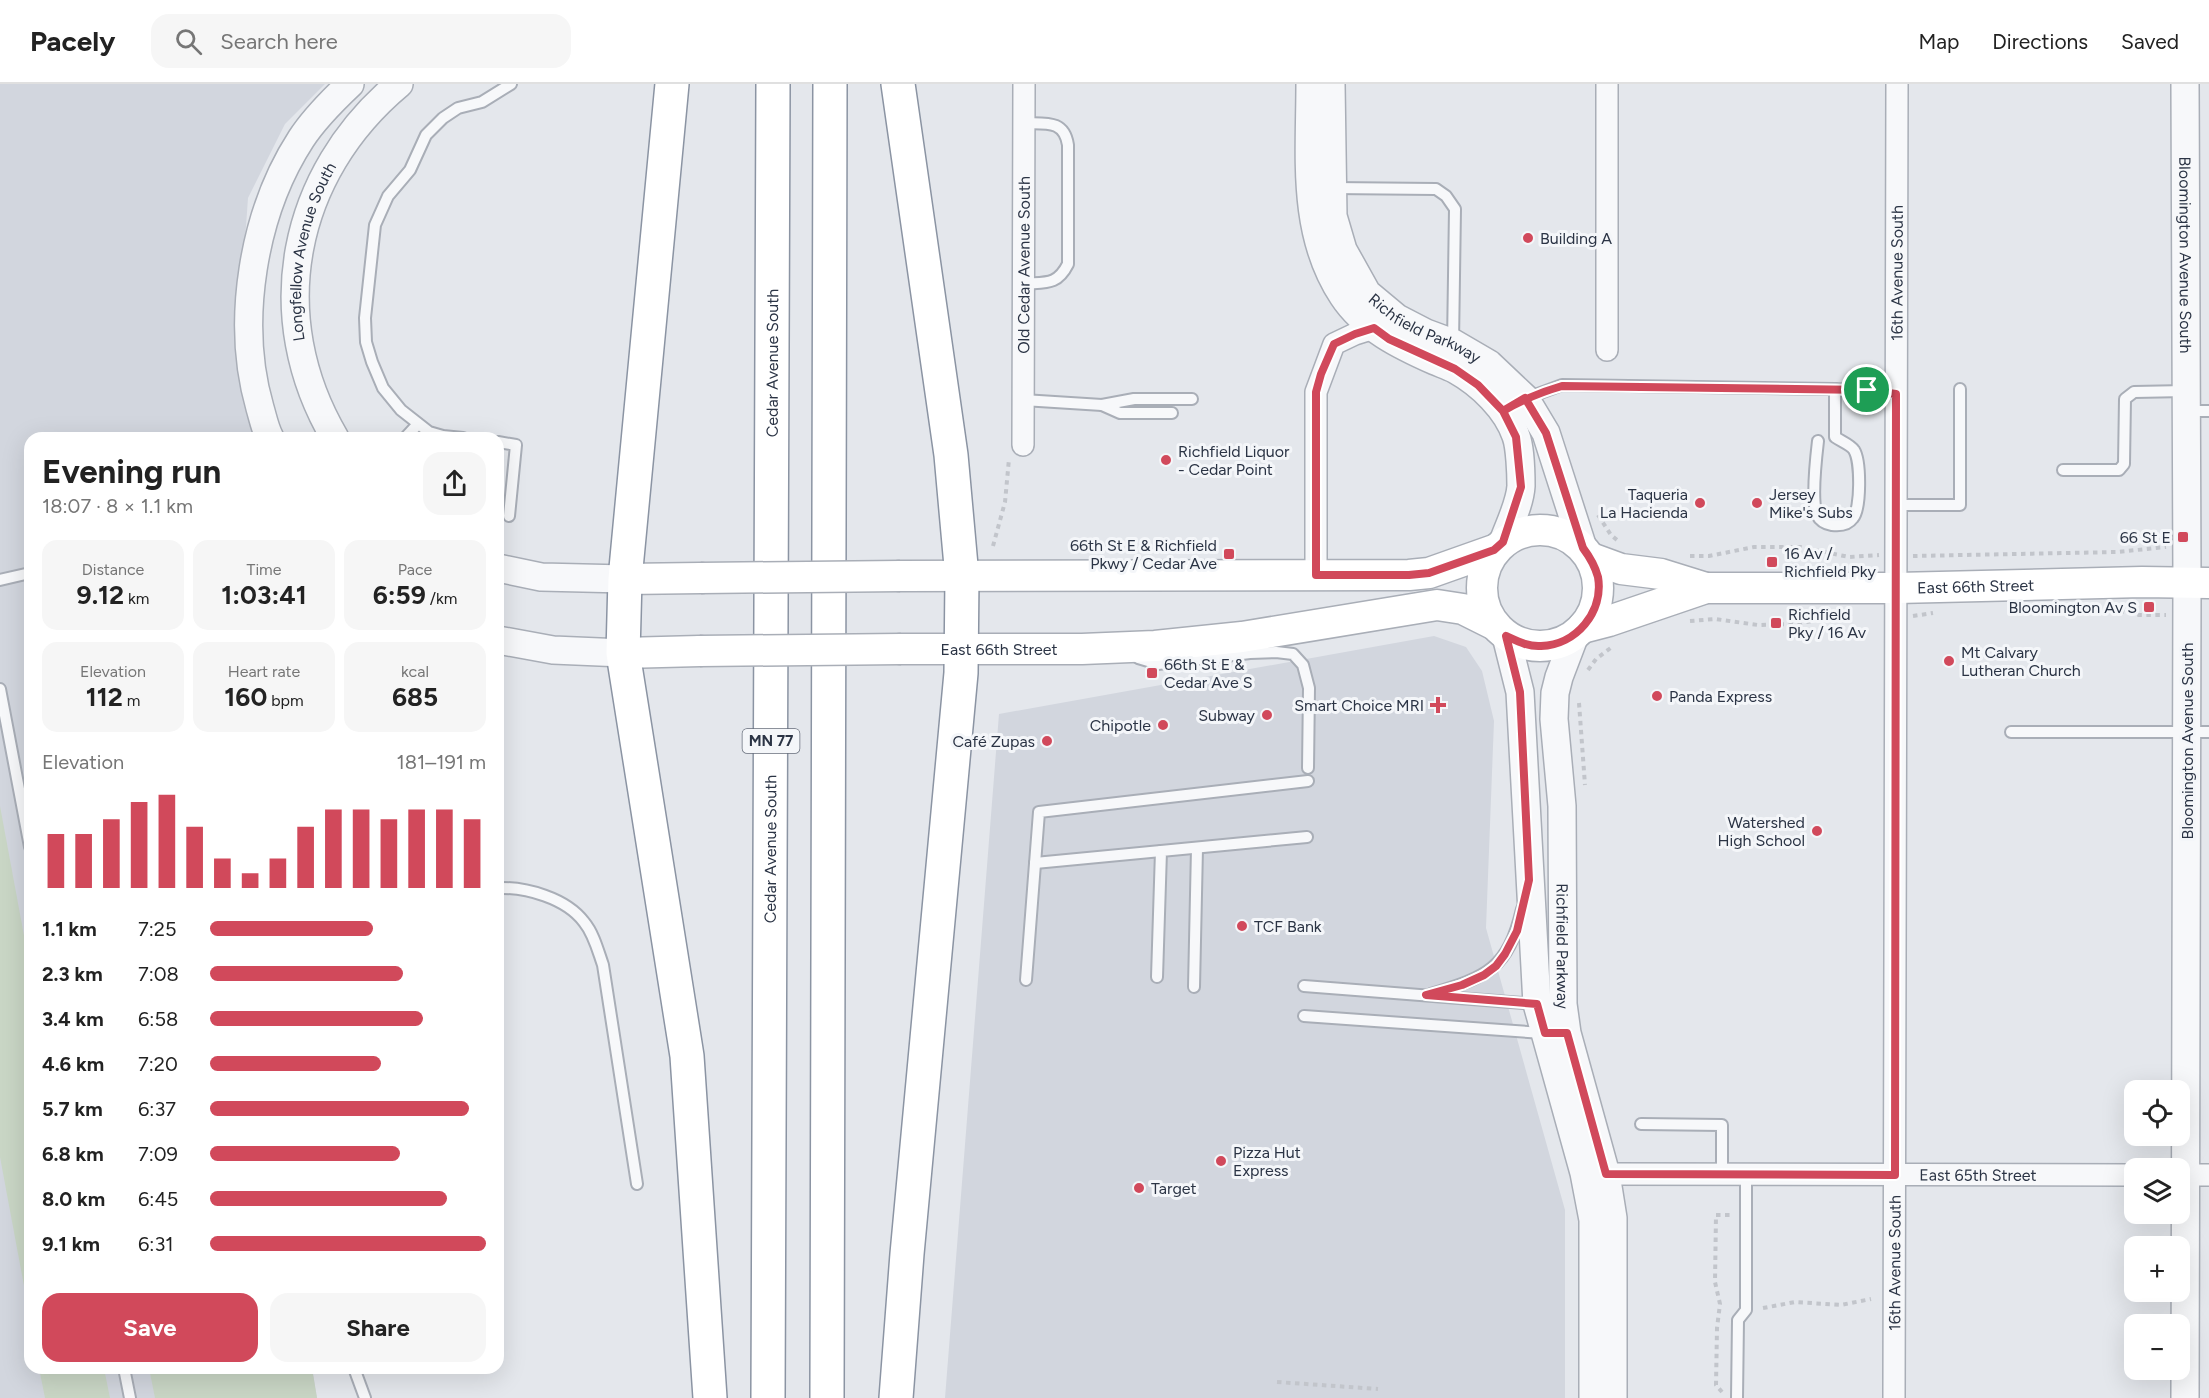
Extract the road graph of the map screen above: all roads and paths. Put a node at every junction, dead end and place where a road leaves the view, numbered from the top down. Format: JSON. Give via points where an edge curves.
{"nodes":[{"id":1,"x":350,"y":84,"type":"edge"},
{"id":2,"x":399,"y":84,"type":"edge"},
{"id":3,"x":511,"y":84,"type":"edge"},
{"id":4,"x":672,"y":84,"type":"edge"},
{"id":5,"x":773,"y":84,"type":"edge"},
{"id":6,"x":830,"y":84,"type":"edge"},
{"id":7,"x":898,"y":84,"type":"edge"},
{"id":8,"x":1024,"y":84,"type":"edge"},
{"id":9,"x":1310,"y":84,"type":"edge"},
{"id":10,"x":1331,"y":84,"type":"edge"},
{"id":11,"x":1607,"y":84,"type":"edge"},
{"id":12,"x":1898,"y":84,"type":"edge"},
{"id":13,"x":2185,"y":84,"type":"edge"},
{"id":14,"x":1023,"y":123,"type":"junction"},
{"id":15,"x":1321,"y":187,"type":"junction"},
{"id":16,"x":1023,"y":284,"type":"junction"},
{"id":17,"x":1374,"y":328,"type":"junction"},
{"id":18,"x":1453,"y":343,"type":"junction"},
{"id":19,"x":1607,"y":350,"type":"dead end"},
{"id":20,"x":1835,"y":389,"type":"junction"},
{"id":21,"x":1960,"y":389,"type":"dead end"},
{"id":22,"x":1896,"y":394,"type":"junction"},
{"id":23,"x":1192,"y":399,"type":"dead end"},
{"id":24,"x":1023,"y":400,"type":"junction"},
{"id":25,"x":2194,"y":404,"type":"edge"},
{"id":26,"x":1102,"y":405,"type":"junction"},
{"id":27,"x":1514,"y":405,"type":"junction"},
{"id":28,"x":1172,"y":413,"type":"dead end"},
{"id":29,"x":418,"y":424,"type":"junction"},
{"id":30,"x":268,"y":432,"type":"edge"},
{"id":31,"x":332,"y":432,"type":"edge"},
{"id":32,"x":411,"y":432,"type":"edge"},
{"id":33,"x":429,"y":432,"type":"edge"},
{"id":34,"x":1818,"y":441,"type":"dead end"},
{"id":35,"x":504,"y":443,"type":"edge"},
{"id":36,"x":1023,"y":445,"type":"joint"},
{"id":37,"x":2063,"y":470,"type":"dead end"},
{"id":38,"x":1896,"y":505,"type":"junction"},
{"id":39,"x":1596,"y":509,"type":"dead end"},
{"id":40,"x":509,"y":516,"type":"dead end"},
{"id":41,"x":993,"y":546,"type":"dead end"},
{"id":42,"x":1499,"y":546,"type":"junction"},
{"id":43,"x":1624,"y":546,"type":"dead end"},
{"id":44,"x":2167,"y":547,"type":"dead end"},
{"id":45,"x":1587,"y":553,"type":"junction"},
{"id":46,"x":1709,"y":556,"type":"dead end"},
{"id":47,"x":1896,"y":556,"type":"junction"},
{"id":48,"x":504,"y":569,"type":"edge"},
{"id":49,"x":24,"y":574,"type":"edge"},
{"id":50,"x":1316,"y":575,"type":"junction"},
{"id":51,"x":962,"y":577,"type":"junction"},
{"id":52,"x":625,"y":579,"type":"junction"},
{"id":53,"x":0,"y":580,"type":"edge"},
{"id":54,"x":2198,"y":583,"type":"edge"},
{"id":55,"x":1706,"y":588,"type":"junction"},
{"id":56,"x":1897,"y":588,"type":"junction"},
{"id":57,"x":2101,"y":609,"type":"dead end"},
{"id":58,"x":1856,"y":613,"type":"dead end"},
{"id":59,"x":1934,"y":613,"type":"dead end"},
{"id":60,"x":2164,"y":615,"type":"dead end"},
{"id":61,"x":1897,"y":618,"type":"junction"},
{"id":62,"x":1709,"y":619,"type":"dead end"},
{"id":63,"x":1499,"y":630,"type":"junction"},
{"id":64,"x":1579,"y":632,"type":"junction"},
{"id":65,"x":504,"y":643,"type":"edge"},
{"id":66,"x":1616,"y":644,"type":"dead end"},
{"id":67,"x":960,"y":648,"type":"junction"},
{"id":68,"x":1103,"y":648,"type":"junction"},
{"id":69,"x":623,"y":652,"type":"junction"},
{"id":70,"x":1586,"y":674,"type":"dead end"},
{"id":71,"x":0,"y":688,"type":"edge"},
{"id":72,"x":1578,"y":695,"type":"dead end"},
{"id":73,"x":2011,"y":732,"type":"dead end"},
{"id":74,"x":2198,"y":732,"type":"edge"},
{"id":75,"x":1308,"y":768,"type":"dead end"},
{"id":76,"x":1524,"y":776,"type":"junction"},
{"id":77,"x":1308,"y":781,"type":"dead end"},
{"id":78,"x":1586,"y":793,"type":"dead end"},
{"id":79,"x":24,"y":815,"type":"edge"},
{"id":80,"x":1307,"y":837,"type":"dead end"},
{"id":81,"x":1197,"y":848,"type":"junction"},
{"id":82,"x":1161,"y":851,"type":"junction"},
{"id":83,"x":1035,"y":863,"type":"junction"},
{"id":84,"x":1529,"y":880,"type":"junction"},
{"id":85,"x":1564,"y":885,"type":"junction"},
{"id":86,"x":504,"y":888,"type":"edge"},
{"id":87,"x":1156,"y":977,"type":"dead end"},
{"id":88,"x":1026,"y":980,"type":"dead end"},
{"id":89,"x":1194,"y":987,"type":"dead end"},
{"id":90,"x":1304,"y":987,"type":"dead end"},
{"id":91,"x":1426,"y":995,"type":"junction"},
{"id":92,"x":1550,"y":1004,"type":"junction"},
{"id":93,"x":1304,"y":1016,"type":"dead end"},
{"id":94,"x":1556,"y":1033,"type":"junction"},
{"id":95,"x":1641,"y":1124,"type":"dead end"},
{"id":96,"x":1606,"y":1174,"type":"junction"},
{"id":97,"x":1722,"y":1174,"type":"junction"},
{"id":98,"x":1746,"y":1175,"type":"junction"},
{"id":99,"x":1895,"y":1175,"type":"junction"},
{"id":100,"x":2124,"y":1175,"type":"edge"},
{"id":101,"x":2192,"y":1175,"type":"edge"},
{"id":102,"x":637,"y":1184,"type":"dead end"},
{"id":103,"x":1732,"y":1207,"type":"dead end"},
{"id":104,"x":1871,"y":1299,"type":"dead end"},
{"id":105,"x":1763,"y":1308,"type":"dead end"},
{"id":106,"x":125,"y":1374,"type":"edge"},
{"id":107,"x":356,"y":1374,"type":"edge"},
{"id":108,"x":1277,"y":1382,"type":"dead end"},
{"id":109,"x":1378,"y":1389,"type":"dead end"},
{"id":110,"x":130,"y":1398,"type":"edge"},
{"id":111,"x":365,"y":1398,"type":"edge"},
{"id":112,"x":710,"y":1398,"type":"edge"},
{"id":113,"x":768,"y":1398,"type":"edge"},
{"id":114,"x":827,"y":1398,"type":"edge"},
{"id":115,"x":896,"y":1398,"type":"edge"},
{"id":116,"x":1593,"y":1398,"type":"edge"},
{"id":117,"x":1613,"y":1398,"type":"edge"},
{"id":118,"x":1723,"y":1398,"type":"edge"},
{"id":119,"x":1737,"y":1398,"type":"edge"},
{"id":120,"x":1894,"y":1398,"type":"edge"},
{"id":121,"x":2185,"y":1398,"type":"edge"}],
"edges":[{"from":1,"to":30,"type":"street","via":[[302,138],[276,186],[261,231],[251,286],[249,350],[252,382]]},
{"from":2,"to":31,"type":"street","name":"Longfellow Avenue South","via":[[353,129],[332,161],[312,201],[300,243],[294,291],[299,347],[321,414]]},
{"from":3,"to":29,"type":"lane","via":[[482,102],[458,108],[426,135],[410,170],[388,196],[375,225],[364,318],[366,342],[383,388]]},
{"from":4,"to":52,"type":"highway"},
{"from":5,"to":113,"type":"highway","name":"Cedar Avenue South","number":"MN 77"},
{"from":6,"to":114,"type":"highway"},
{"from":7,"to":51,"type":"highway","via":[[951,455]]},
{"from":8,"to":14,"type":"street","name":"Old Cedar Avenue South"},
{"from":9,"to":15,"type":"street","name":"Richfield Parkway"},
{"from":10,"to":15,"type":"street","name":"Richfield Parkway"},
{"from":11,"to":19,"type":"street"},
{"from":12,"to":22,"type":"street","name":"16th Avenue South"},
{"from":13,"to":25,"type":"street","name":"Bloomington Avenue South"},
{"from":14,"to":16,"type":"street","name":"Old Cedar Avenue South"},
{"from":14,"to":16,"type":"lane","via":[[1058,126],[1066,133],[1068,264],[1062,277],[1051,282]]},
{"from":15,"to":17,"type":"street","name":"Richfield Parkway","via":[[1313,225],[1327,268],[1344,298]]},
{"from":15,"to":18,"type":"street","name":"Richfield Parkway","via":[[1343,249],[1366,293],[1396,318]]},
{"from":15,"to":18,"type":"lane","via":[[1436,189],[1446,196],[1455,209]]},
{"from":16,"to":24,"type":"street","name":"Old Cedar Avenue South"},
{"from":17,"to":27,"type":"street","name":"Richfield Parkway","via":[[1389,339],[1455,369]]},
{"from":17,"to":50,"type":"street","name":"Richfield Parkway","via":[[1334,344],[1316,392]]},
{"from":18,"to":27,"type":"street","name":"Richfield Parkway","via":[[1489,364]]},
{"from":20,"to":22,"type":"lane"},
{"from":20,"to":27,"type":"lane","via":[[1562,386]]},
{"from":20,"to":34,"type":"lane","via":[[1835,437],[1853,448],[1859,461],[1858,508],[1847,524],[1825,523],[1817,517]]},
{"from":21,"to":38,"type":"lane","via":[[1960,505]]},
{"from":22,"to":38,"type":"street","name":"16th Avenue South"},
{"from":23,"to":26,"type":"lane","via":[[1134,399]]},
{"from":24,"to":26,"type":"lane"},
{"from":24,"to":36,"type":"street","name":"Old Cedar Avenue South"},
{"from":25,"to":37,"type":"lane","via":[[2134,392],[2125,399],[2124,464],[2119,470]]},
{"from":25,"to":54,"type":"street","name":"Bloomington Avenue South"},
{"from":26,"to":28,"type":"lane","via":[[1120,413]]},
{"from":27,"to":42,"type":"street","name":"Richfield Parkway","via":[[1521,487]]},
{"from":27,"to":45,"type":"street","name":"Richfield Parkway","via":[[1546,433]]},
{"from":29,"to":32,"type":"lane"},
{"from":29,"to":33,"type":"lane"},
{"from":35,"to":40,"type":"lane","via":[[516,445]]},
{"from":36,"to":41,"type":"path","via":[[1009,459],[1005,502]]},
{"from":38,"to":47,"type":"street","name":"16th Avenue South"},
{"from":39,"to":43,"type":"path","via":[[1611,535]]},
{"from":42,"to":45,"type":"main road","via":[[1518,533],[1535,529],[1569,537]]},
{"from":42,"to":50,"type":"main road","via":[[1429,573]]},
{"from":42,"to":63,"type":"main road","via":[[1485,568],[1481,587],[1484,606]]},
{"from":44,"to":47,"type":"path","via":[[2117,552]]},
{"from":45,"to":55,"type":"main road","name":"East 66th Street","via":[[1620,569],[1661,574]]},
{"from":45,"to":64,"type":"main road","via":[[1598,576],[1598,594],[1593,613]]},
{"from":46,"to":47,"type":"path","via":[[1754,547],[1791,547],[1849,558]]},
{"from":47,"to":56,"type":"street","name":"16th Avenue South"},
{"from":48,"to":52,"type":"street","via":[[541,577]]},
{"from":49,"to":53,"type":"lane"},
{"from":50,"to":51,"type":"main road"},
{"from":51,"to":52,"type":"main road","bridge":true},
{"from":51,"to":67,"type":"highway"},
{"from":52,"to":69,"type":"highway"},
{"from":54,"to":56,"type":"main road","name":"East 66th Street"},
{"from":54,"to":74,"type":"street","name":"Bloomington Avenue South"},
{"from":55,"to":56,"type":"main road","name":"East 66th Street"},
{"from":55,"to":64,"type":"main road","name":"East 66th Street"},
{"from":56,"to":61,"type":"street","name":"16th Avenue South"},
{"from":57,"to":60,"type":"path"},
{"from":58,"to":62,"type":"path","via":[[1795,624],[1758,625]]},
{"from":59,"to":61,"type":"path"},
{"from":61,"to":99,"type":"street","name":"16th Avenue South"},
{"from":63,"to":64,"type":"main road","via":[[1522,644],[1540,646],[1559,644]]},
{"from":63,"to":68,"type":"main road","name":"East 66th Street","via":[[1463,609],[1437,605],[1242,637]]},
{"from":63,"to":76,"type":"street","name":"Richfield Parkway","via":[[1520,692]]},
{"from":64,"to":85,"type":"street","name":"Richfield Parkway","via":[[1555,693]]},
{"from":65,"to":69,"type":"street","name":"East 66th Street","via":[[553,650]]},
{"from":66,"to":70,"type":"path","via":[[1596,659]]},
{"from":67,"to":68,"type":"main road","name":"East 66th Street"},
{"from":67,"to":69,"type":"main road","name":"East 66th Street","bridge":true},
{"from":67,"to":115,"type":"highway","via":[[961,673]]},
{"from":68,"to":75,"type":"lane","via":[[1158,664],[1250,653],[1293,654],[1303,665],[1309,688]]},
{"from":69,"to":112,"type":"highway","via":[[687,1056]]},
{"from":71,"to":79,"type":"lane"},
{"from":72,"to":78,"type":"path"},
{"from":73,"to":74,"type":"lane"},
{"from":74,"to":101,"type":"street","name":"Bloomington Avenue South"},
{"from":76,"to":84,"type":"street","name":"Richfield Parkway"},
{"from":76,"to":85,"type":"street","via":[[1543,875]]},
{"from":77,"to":83,"type":"lane","via":[[1039,812]]},
{"from":80,"to":81,"type":"lane"},
{"from":81,"to":82,"type":"lane"},
{"from":81,"to":89,"type":"lane"},
{"from":82,"to":83,"type":"lane"},
{"from":82,"to":87,"type":"lane"},
{"from":83,"to":88,"type":"lane"},
{"from":84,"to":91,"type":"lane","via":[[1517,931],[1496,966],[1469,982]]},
{"from":84,"to":92,"type":"street","name":"Richfield Parkway"},
{"from":85,"to":92,"type":"street","name":"Richfield Parkway"},
{"from":86,"to":102,"type":"lane","via":[[528,890],[558,901],[584,921],[594,940],[603,965]]},
{"from":90,"to":91,"type":"lane"},
{"from":91,"to":92,"type":"lane"},
{"from":92,"to":94,"type":"street","name":"Richfield Parkway"},
{"from":93,"to":94,"type":"lane"},
{"from":94,"to":96,"type":"street","name":"Richfield Parkway"},
{"from":94,"to":116,"type":"street","name":"Richfield Parkway","via":[[1593,1220]]},
{"from":95,"to":97,"type":"lane","via":[[1722,1125]]},
{"from":96,"to":97,"type":"street","name":"East 65th Street"},
{"from":96,"to":117,"type":"street","name":"Richfield Parkway","via":[[1614,1241]]},
{"from":97,"to":98,"type":"street","name":"East 65th Street"},
{"from":98,"to":99,"type":"street","name":"East 65th Street"},
{"from":98,"to":119,"type":"lane","via":[[1746,1310],[1738,1320]]},
{"from":99,"to":100,"type":"street","name":"East 65th Street"},
{"from":99,"to":120,"type":"street","name":"16th Avenue South"},
{"from":101,"to":121,"type":"street","name":"Bloomington Avenue South"},
{"from":103,"to":118,"type":"path","via":[[1732,1215],[1716,1215],[1715,1282],[1720,1304],[1716,1385]]},
{"from":104,"to":105,"type":"path","via":[[1841,1305],[1801,1302]]},
{"from":106,"to":110,"type":"lane"},
{"from":107,"to":111,"type":"lane"},
{"from":108,"to":109,"type":"path"}]}
